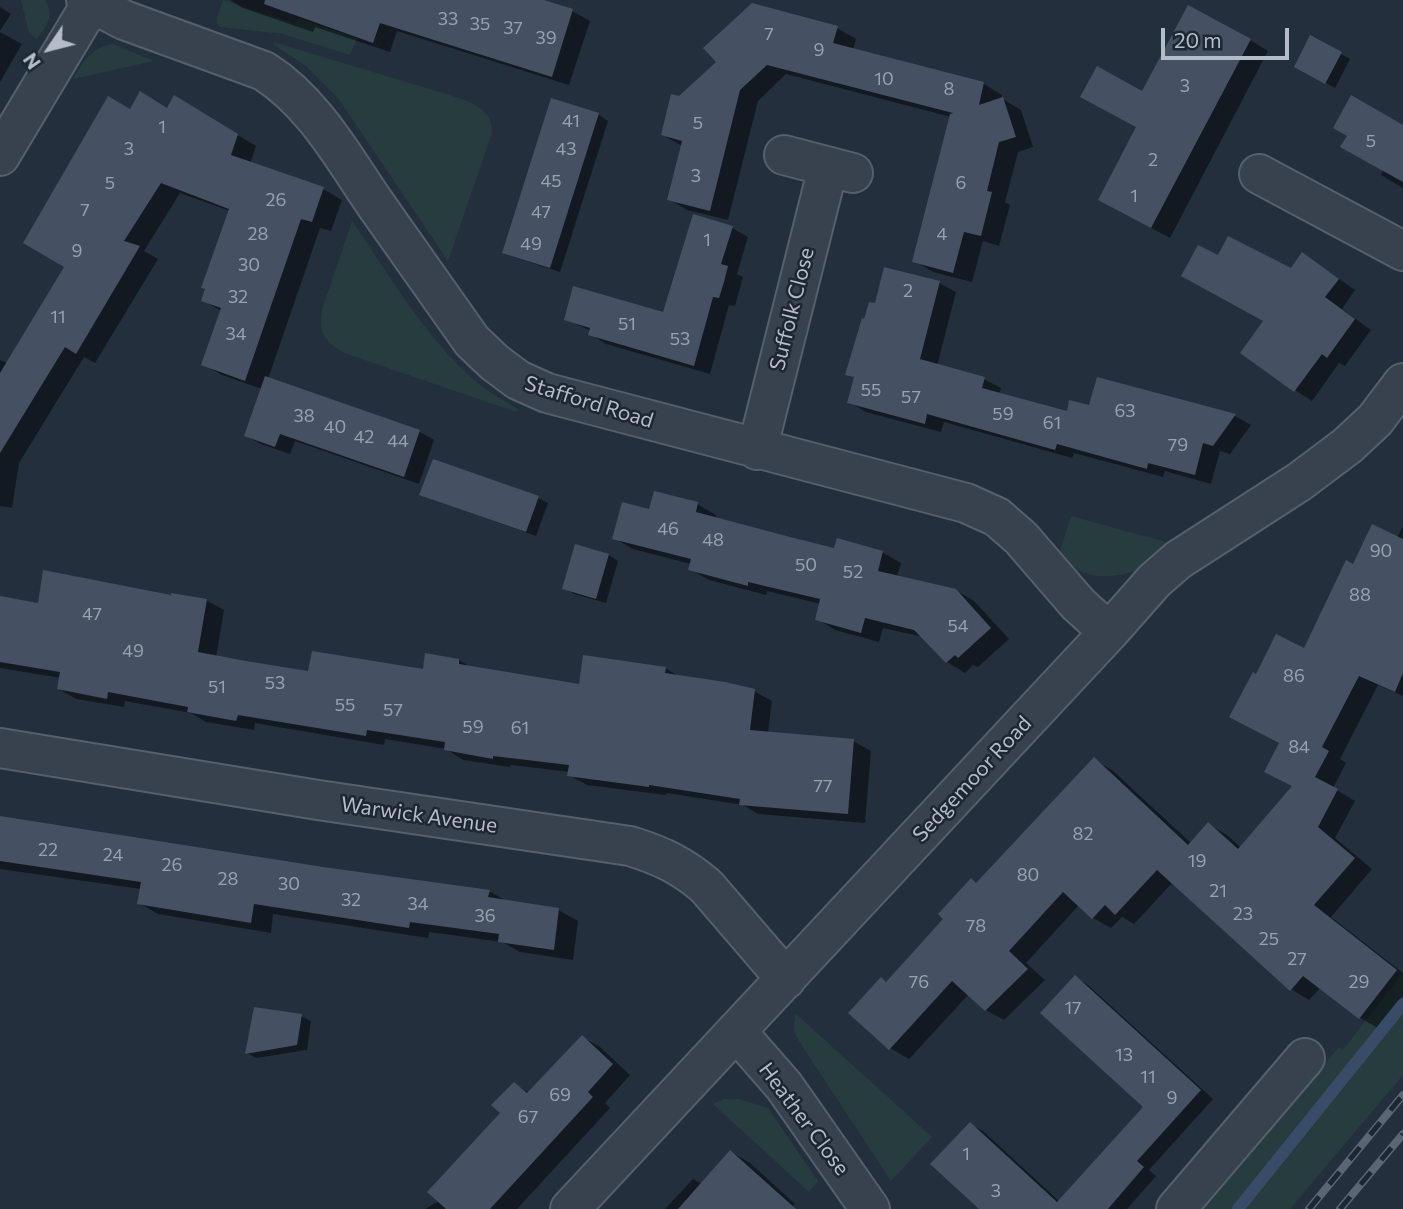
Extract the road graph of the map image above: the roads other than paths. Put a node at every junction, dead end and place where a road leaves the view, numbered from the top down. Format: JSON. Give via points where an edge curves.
{"nodes":[{"id":1,"x":88,"y":2,"type":"edge"},
{"id":2,"x":785,"y":155,"type":"dead end"},
{"id":3,"x":0,"y":156,"type":"edge"},
{"id":4,"x":1259,"y":174,"type":"dead end"},
{"id":5,"x":1403,"y":251,"type":"edge"},
{"id":6,"x":1403,"y":383,"type":"edge"},
{"id":7,"x":757,"y":450,"type":"junction"},
{"id":8,"x":1109,"y":632,"type":"junction"},
{"id":9,"x":0,"y":748,"type":"edge"},
{"id":10,"x":786,"y":979,"type":"junction"},
{"id":11,"x":736,"y":1031,"type":"junction"},
{"id":12,"x":1305,"y":1058,"type":"dead end"},
{"id":13,"x":570,"y":1209,"type":"edge"},
{"id":14,"x":870,"y":1209,"type":"edge"},
{"id":15,"x":1176,"y":1209,"type":"edge"}],
"edges":[{"from":1,"to":3,"type":"street"},
{"from":1,"to":7,"type":"street","name":"Stafford Road","via":[[264,71],[282,83],[332,141],[472,341],[518,380],[547,393]]},
{"from":2,"to":7,"type":"street","name":"Suffolk Close","via":[[840,170]]},
{"from":4,"to":5,"type":"street"},
{"from":6,"to":8,"type":"street","name":"Sedgemoor Road","via":[[1375,420],[1346,446],[1178,560]]},
{"from":7,"to":8,"type":"street","name":"Stafford Road","via":[[966,503],[997,517]]},
{"from":8,"to":10,"type":"street","name":"Sedgemoor Road"},
{"from":9,"to":10,"type":"street","name":"Warwick Avenue","via":[[630,846],[681,865],[706,886]]},
{"from":10,"to":11,"type":"street","name":"Sedgemoor Road"},
{"from":11,"to":13,"type":"street","name":"Sedgemoor Road"},
{"from":11,"to":14,"type":"street","name":"Heather Close","via":[[784,1086]]},
{"from":12,"to":15,"type":"street"}]}
